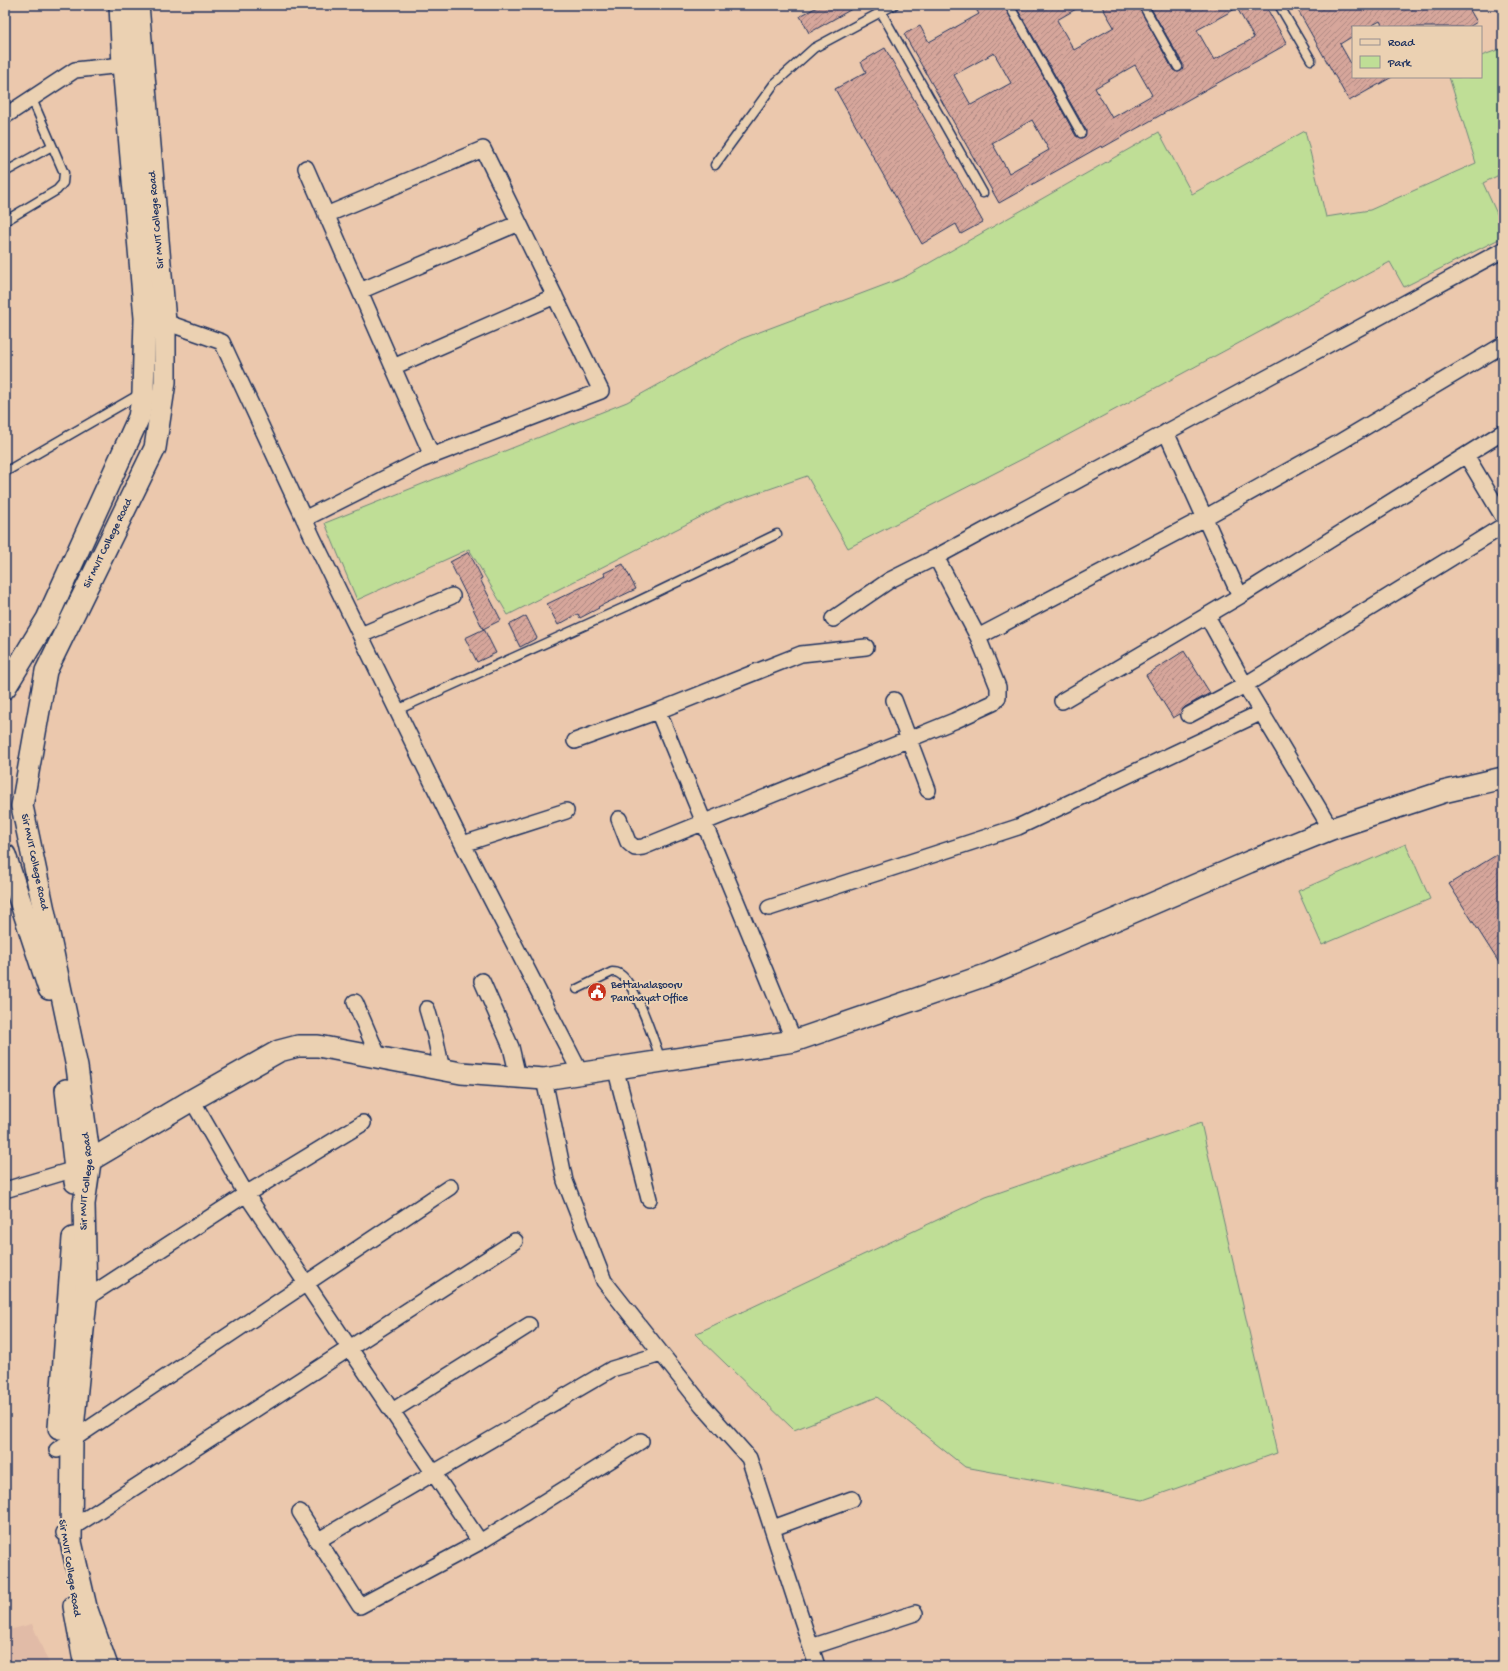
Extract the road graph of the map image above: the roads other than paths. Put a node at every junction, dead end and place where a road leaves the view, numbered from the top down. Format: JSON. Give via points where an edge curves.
{"nodes":[{"id":1,"x":120,"y":5,"type":"edge"},
{"id":2,"x":138,"y":5,"type":"edge"},
{"id":3,"x":894,"y":5,"type":"edge"},
{"id":4,"x":1009,"y":5,"type":"edge"},
{"id":5,"x":1143,"y":5,"type":"edge"},
{"id":6,"x":1279,"y":5,"type":"edge"},
{"id":7,"x":881,"y":12,"type":"junction"},
{"id":8,"x":1311,"y":60,"type":"dead end"},
{"id":9,"x":133,"y":64,"type":"junction"},
{"id":10,"x":1178,"y":67,"type":"dead end"},
{"id":11,"x":32,"y":99,"type":"junction"},
{"id":12,"x":5,"y":116,"type":"edge"},
{"id":13,"x":1081,"y":133,"type":"dead end"},
{"id":14,"x":52,"y":146,"type":"junction"},
{"id":15,"x":715,"y":164,"type":"dead end"},
{"id":16,"x":306,"y":168,"type":"dead end"},
{"id":17,"x":5,"y":172,"type":"edge"},
{"id":18,"x":983,"y":193,"type":"dead end"},
{"id":19,"x":326,"y":215,"type":"junction"},
{"id":20,"x":5,"y":221,"type":"edge"},
{"id":21,"x":519,"y":223,"type":"junction"},
{"id":22,"x":1503,"y":250,"type":"edge"},
{"id":23,"x":360,"y":292,"type":"junction"},
{"id":24,"x":555,"y":296,"type":"junction"},
{"id":25,"x":145,"y":318,"type":"junction"},
{"id":26,"x":165,"y":322,"type":"junction"},
{"id":27,"x":1503,"y":345,"type":"edge"},
{"id":28,"x":393,"y":367,"type":"junction"},
{"id":29,"x":143,"y":393,"type":"junction"},
{"id":30,"x":1166,"y":432,"type":"junction"},
{"id":31,"x":1503,"y":432,"type":"edge"},
{"id":32,"x":1466,"y":455,"type":"junction"},
{"id":33,"x":432,"y":456,"type":"junction"},
{"id":34,"x":5,"y":472,"type":"edge"},
{"id":35,"x":1503,"y":517,"type":"edge"},
{"id":36,"x":1204,"y":518,"type":"junction"},
{"id":37,"x":304,"y":519,"type":"junction"},
{"id":38,"x":1503,"y":526,"type":"edge"},
{"id":39,"x":777,"y":534,"type":"dead end"},
{"id":40,"x":936,"y":557,"type":"junction"},
{"id":41,"x":452,"y":596,"type":"dead end"},
{"id":42,"x":1240,"y":596,"type":"junction"},
{"id":43,"x":1206,"y":616,"type":"junction"},
{"id":44,"x":833,"y":620,"type":"dead end"},
{"id":45,"x":361,"y":636,"type":"junction"},
{"id":46,"x":978,"y":637,"type":"junction"},
{"id":47,"x":866,"y":647,"type":"dead end"},
{"id":48,"x":1245,"y":686,"type":"junction"},
{"id":49,"x":5,"y":688,"type":"edge"},
{"id":50,"x":894,"y":700,"type":"dead end"},
{"id":51,"x":1062,"y":701,"type":"dead end"},
{"id":52,"x":397,"y":710,"type":"junction"},
{"id":53,"x":658,"y":711,"type":"junction"},
{"id":54,"x":1262,"y":712,"type":"junction"},
{"id":55,"x":1189,"y":715,"type":"dead end"},
{"id":56,"x":909,"y":739,"type":"junction"},
{"id":57,"x":575,"y":741,"type":"dead end"},
{"id":58,"x":1503,"y":778,"type":"edge"},
{"id":59,"x":928,"y":790,"type":"dead end"},
{"id":60,"x":566,"y":811,"type":"dead end"},
{"id":61,"x":619,"y":819,"type":"dead end"},
{"id":62,"x":704,"y":822,"type":"junction"},
{"id":63,"x":1331,"y":829,"type":"junction"},
{"id":64,"x":463,"y":844,"type":"junction"},
{"id":65,"x":5,"y":856,"type":"edge"},
{"id":66,"x":769,"y":908,"type":"dead end"},
{"id":67,"x":482,"y":981,"type":"dead end"},
{"id":68,"x":577,"y":989,"type":"dead end"},
{"id":69,"x":355,"y":1002,"type":"dead end"},
{"id":70,"x":427,"y":1009,"type":"dead end"},
{"id":71,"x":794,"y":1041,"type":"junction"},
{"id":72,"x":380,"y":1058,"type":"junction"},
{"id":73,"x":660,"y":1060,"type":"junction"},
{"id":74,"x":615,"y":1067,"type":"junction"},
{"id":75,"x":442,"y":1070,"type":"junction"},
{"id":76,"x":581,"y":1074,"type":"junction"},
{"id":77,"x":518,"y":1077,"type":"junction"},
{"id":78,"x":544,"y":1079,"type":"junction"},
{"id":79,"x":192,"y":1100,"type":"junction"},
{"id":80,"x":363,"y":1123,"type":"dead end"},
{"id":81,"x":82,"y":1165,"type":"junction"},
{"id":82,"x":450,"y":1187,"type":"dead end"},
{"id":83,"x":5,"y":1190,"type":"edge"},
{"id":84,"x":246,"y":1194,"type":"junction"},
{"id":85,"x":649,"y":1199,"type":"dead end"},
{"id":86,"x":515,"y":1241,"type":"dead end"},
{"id":87,"x":307,"y":1284,"type":"junction"},
{"id":88,"x":86,"y":1299,"type":"junction"},
{"id":89,"x":68,"y":1311,"type":"junction"},
{"id":90,"x":529,"y":1325,"type":"dead end"},
{"id":91,"x":349,"y":1347,"type":"junction"},
{"id":92,"x":661,"y":1354,"type":"junction"},
{"id":93,"x":392,"y":1411,"type":"junction"},
{"id":94,"x":641,"y":1441,"type":"dead end"},
{"id":95,"x":65,"y":1445,"type":"junction"},
{"id":96,"x":434,"y":1473,"type":"junction"},
{"id":97,"x":852,"y":1499,"type":"dead end"},
{"id":98,"x":300,"y":1512,"type":"dead end"},
{"id":99,"x":773,"y":1528,"type":"junction"},
{"id":100,"x":66,"y":1532,"type":"junction"},
{"id":101,"x":318,"y":1541,"type":"junction"},
{"id":102,"x":480,"y":1542,"type":"junction"},
{"id":103,"x":915,"y":1612,"type":"dead end"},
{"id":104,"x":811,"y":1647,"type":"junction"},
{"id":105,"x":85,"y":1666,"type":"edge"},
{"id":106,"x":107,"y":1666,"type":"edge"},
{"id":107,"x":817,"y":1666,"type":"edge"}],
"edges":[{"from":1,"to":9,"type":"main road","name":"Sir MVIT College Road"},
{"from":2,"to":9,"type":"main road","name":"Sir MVIT College Road"},
{"from":3,"to":7,"type":"lane"},
{"from":4,"to":13,"type":"lane"},
{"from":5,"to":10,"type":"lane"},
{"from":6,"to":8,"type":"lane"},
{"from":7,"to":15,"type":"lane","via":[[814,48],[774,84]]},
{"from":7,"to":18,"type":"lane"},
{"from":9,"to":11,"type":"street","via":[[75,70]]},
{"from":9,"to":25,"type":"main road","name":"Sir MVIT College Road"},
{"from":9,"to":26,"type":"main road","name":"Sir MVIT College Road"},
{"from":11,"to":12,"type":"street"},
{"from":11,"to":14,"type":"lane"},
{"from":14,"to":17,"type":"lane"},
{"from":14,"to":20,"type":"lane","via":[[64,173],[63,183],[57,190]]},
{"from":16,"to":19,"type":"street"},
{"from":19,"to":21,"type":"street","via":[[484,149]]},
{"from":19,"to":23,"type":"street"},
{"from":21,"to":23,"type":"street"},
{"from":21,"to":24,"type":"street"},
{"from":22,"to":30,"type":"street"},
{"from":23,"to":28,"type":"street"},
{"from":24,"to":28,"type":"street"},
{"from":24,"to":33,"type":"street","via":[[601,391]]},
{"from":25,"to":26,"type":"street"},
{"from":25,"to":29,"type":"main road","name":"Sir MVIT College Road"},
{"from":26,"to":37,"type":"street","via":[[222,342]]},
{"from":26,"to":81,"type":"main road","name":"Sir MVIT College Road","via":[[165,382],[155,448],[46,671],[22,806],[77,1067]]},
{"from":27,"to":36,"type":"street","via":[[1340,442]]},
{"from":28,"to":33,"type":"street"},
{"from":29,"to":34,"type":"lane"},
{"from":29,"to":49,"type":"main road","name":"Sir MVIT College Road","via":[[140,417],[47,619]]},
{"from":30,"to":36,"type":"street"},
{"from":30,"to":40,"type":"street"},
{"from":31,"to":32,"type":"street"},
{"from":32,"to":35,"type":"street"},
{"from":32,"to":42,"type":"street"},
{"from":33,"to":37,"type":"street"},
{"from":36,"to":42,"type":"street"},
{"from":36,"to":46,"type":"street"},
{"from":37,"to":45,"type":"street"},
{"from":38,"to":48,"type":"street"},
{"from":39,"to":52,"type":"lane","via":[[632,604]]},
{"from":40,"to":44,"type":"street","via":[[890,580]]},
{"from":40,"to":46,"type":"street"},
{"from":41,"to":45,"type":"street"},
{"from":42,"to":43,"type":"street"},
{"from":43,"to":48,"type":"street"},
{"from":43,"to":51,"type":"street"},
{"from":45,"to":52,"type":"street"},
{"from":46,"to":56,"type":"street","via":[[998,687],[998,697],[993,703]]},
{"from":47,"to":53,"type":"street","via":[[801,654]]},
{"from":48,"to":54,"type":"street"},
{"from":48,"to":55,"type":"street"},
{"from":50,"to":56,"type":"street"},
{"from":52,"to":64,"type":"street"},
{"from":53,"to":57,"type":"street"},
{"from":53,"to":62,"type":"street"},
{"from":54,"to":63,"type":"street"},
{"from":54,"to":66,"type":"street","via":[[1018,827]]},
{"from":56,"to":59,"type":"street"},
{"from":56,"to":62,"type":"street"},
{"from":58,"to":63,"type":"main road","via":[[1444,792]]},
{"from":60,"to":64,"type":"street"},
{"from":61,"to":62,"type":"street","via":[[628,842],[635,848]]},
{"from":62,"to":71,"type":"street"},
{"from":63,"to":71,"type":"main road","via":[[989,974]]},
{"from":64,"to":76,"type":"street"},
{"from":65,"to":81,"type":"main road","name":"Sir MVIT College Road","via":[[56,1012]]},
{"from":67,"to":77,"type":"street","via":[[511,1047]]},
{"from":68,"to":73,"type":"lane","via":[[612,972],[618,972],[624,977],[635,993]]},
{"from":69,"to":72,"type":"street"},
{"from":70,"to":75,"type":"street"},
{"from":71,"to":73,"type":"main road"},
{"from":72,"to":75,"type":"main road"},
{"from":72,"to":79,"type":"main road","via":[[318,1046],[298,1046],[279,1051]]},
{"from":73,"to":74,"type":"main road"},
{"from":74,"to":76,"type":"main road"},
{"from":74,"to":85,"type":"street"},
{"from":75,"to":77,"type":"main road"},
{"from":76,"to":78,"type":"main road"},
{"from":77,"to":78,"type":"main road"},
{"from":78,"to":92,"type":"street","via":[[565,1181],[604,1281]]},
{"from":79,"to":81,"type":"main road"},
{"from":79,"to":84,"type":"street"},
{"from":80,"to":84,"type":"street"},
{"from":81,"to":83,"type":"street"},
{"from":81,"to":88,"type":"main road","name":"Sir MVIT College Road"},
{"from":81,"to":89,"type":"main road","name":"Sir MVIT College Road","via":[[75,1199]]},
{"from":82,"to":87,"type":"street"},
{"from":84,"to":87,"type":"street"},
{"from":84,"to":88,"type":"street"},
{"from":86,"to":91,"type":"street"},
{"from":87,"to":91,"type":"street"},
{"from":87,"to":95,"type":"street"},
{"from":88,"to":89,"type":"street"},
{"from":88,"to":95,"type":"main road","name":"Sir MVIT College Road"},
{"from":89,"to":95,"type":"main road","name":"Sir MVIT College Road"},
{"from":90,"to":93,"type":"street"},
{"from":91,"to":93,"type":"street"},
{"from":91,"to":100,"type":"street"},
{"from":92,"to":96,"type":"street","via":[[612,1369]]},
{"from":92,"to":99,"type":"street","via":[[749,1458]]},
{"from":93,"to":96,"type":"street"},
{"from":94,"to":102,"type":"street"},
{"from":95,"to":100,"type":"main road","name":"Sir MVIT College Road"},
{"from":96,"to":101,"type":"street"},
{"from":96,"to":102,"type":"street"},
{"from":97,"to":99,"type":"street"},
{"from":98,"to":101,"type":"street"},
{"from":99,"to":104,"type":"street"},
{"from":100,"to":105,"type":"main road","name":"Sir MVIT College Road"},
{"from":100,"to":106,"type":"main road","name":"Sir MVIT College Road","via":[[86,1607]]},
{"from":101,"to":102,"type":"street","via":[[360,1606]]},
{"from":103,"to":104,"type":"street"},
{"from":104,"to":107,"type":"street"}]}
